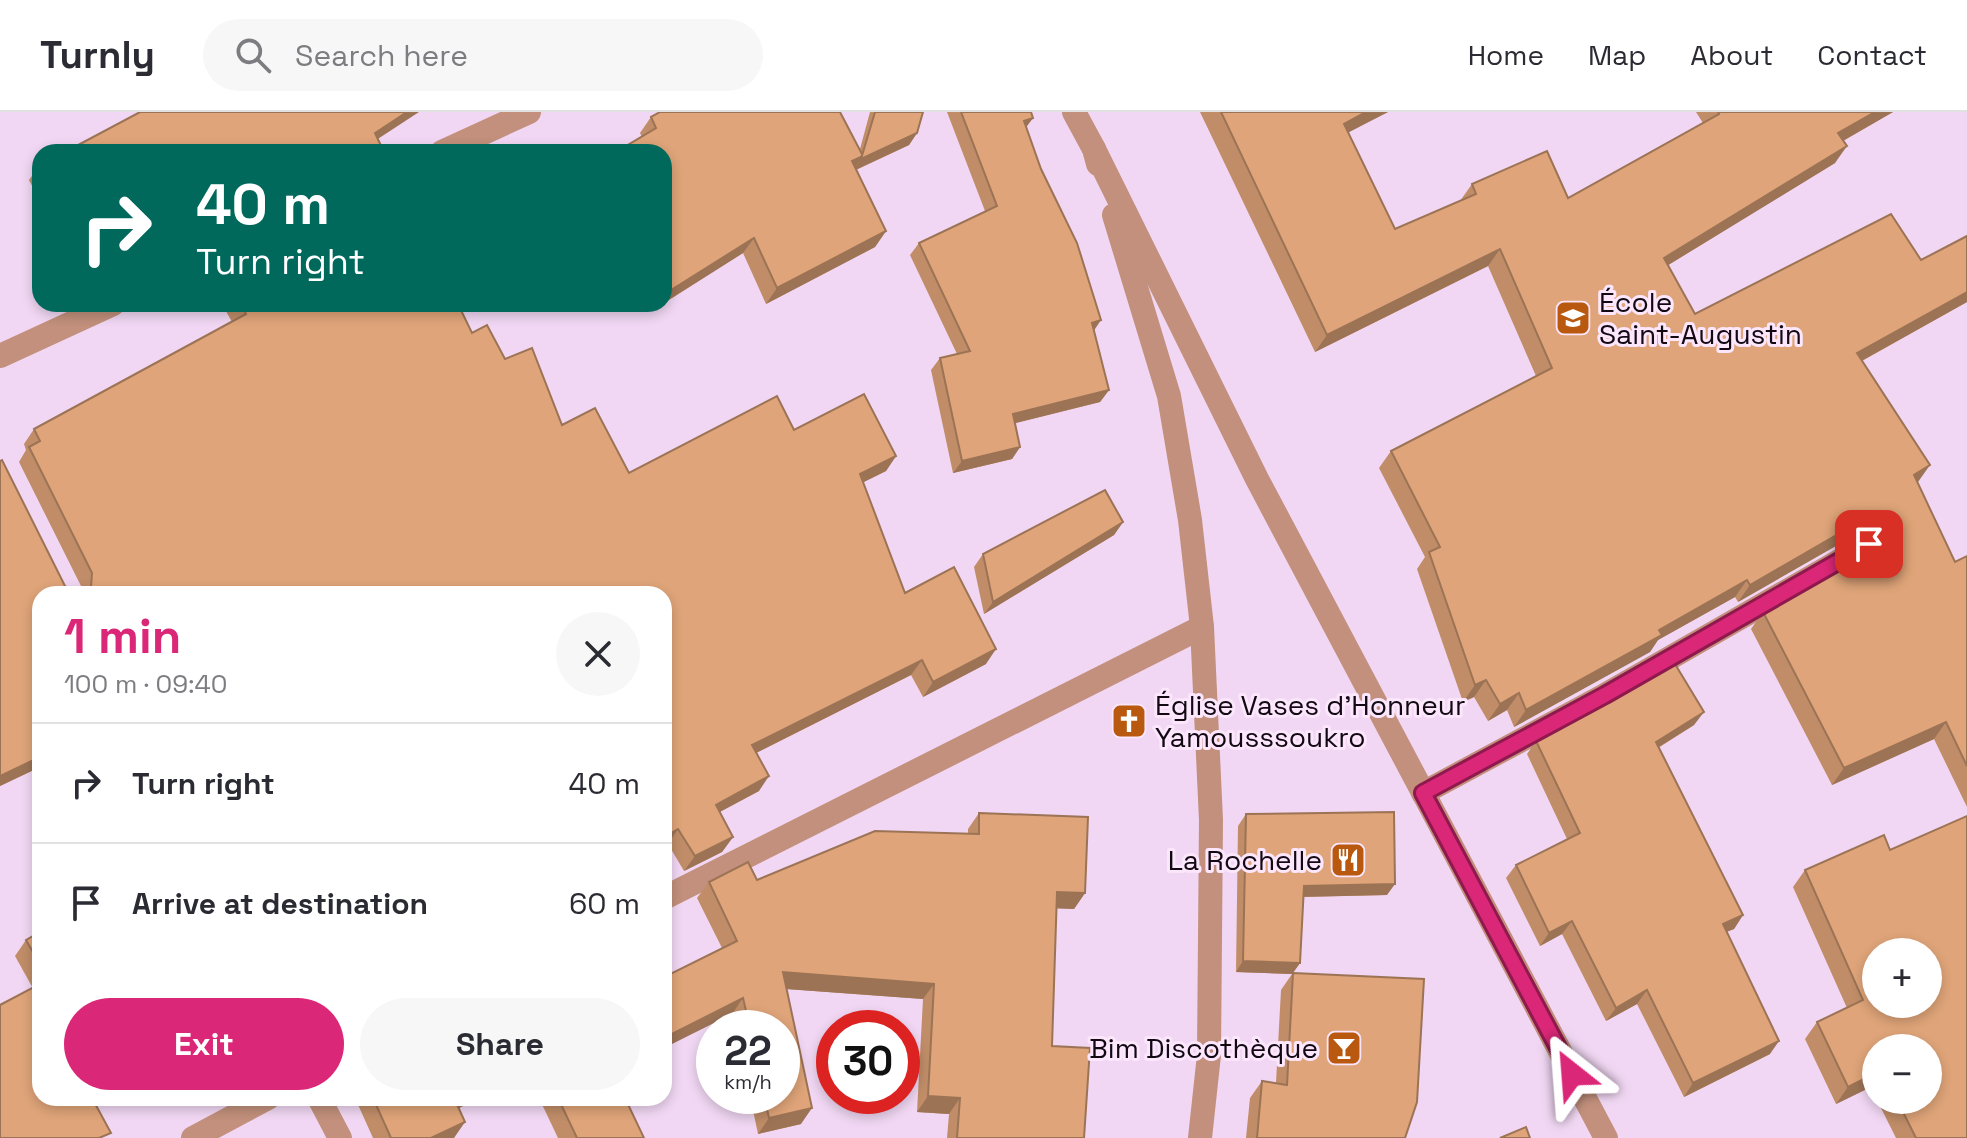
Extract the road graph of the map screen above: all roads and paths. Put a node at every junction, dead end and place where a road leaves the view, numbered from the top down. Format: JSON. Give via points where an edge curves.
{"nodes":[{"id":1,"x":529,"y":112,"type":"edge"},
{"id":2,"x":1074,"y":112,"type":"edge"},
{"id":3,"x":459,"y":144,"type":"edge"},
{"id":4,"x":1094,"y":149,"type":"junction"},
{"id":5,"x":96,"y":312,"type":"edge"},
{"id":6,"x":0,"y":356,"type":"edge"},
{"id":7,"x":1869,"y":544,"type":"edge"},
{"id":8,"x":1202,"y":627,"type":"junction"},
{"id":9,"x":1423,"y":793,"type":"junction"},
{"id":10,"x":672,"y":894,"type":"edge"},
{"id":11,"x":253,"y":1106,"type":"edge"},
{"id":12,"x":323,"y":1106,"type":"edge"},
{"id":13,"x":193,"y":1138,"type":"edge"},
{"id":14,"x":340,"y":1138,"type":"edge"},
{"id":15,"x":1200,"y":1138,"type":"edge"},
{"id":16,"x":1606,"y":1138,"type":"edge"}],
"edges":[{"from":1,"to":3,"type":"street"},
{"from":2,"to":4,"type":"street"},
{"from":4,"to":8,"type":"street","via":[[1169,396]]},
{"from":4,"to":9,"type":"street","via":[[1257,479]]},
{"from":5,"to":6,"type":"street"},
{"from":7,"to":9,"type":"street"},
{"from":8,"to":10,"type":"street"},
{"from":8,"to":15,"type":"street","via":[[1211,835],[1209,1055]]},
{"from":9,"to":16,"type":"street"},
{"from":11,"to":13,"type":"street"},
{"from":12,"to":14,"type":"street"}]}
